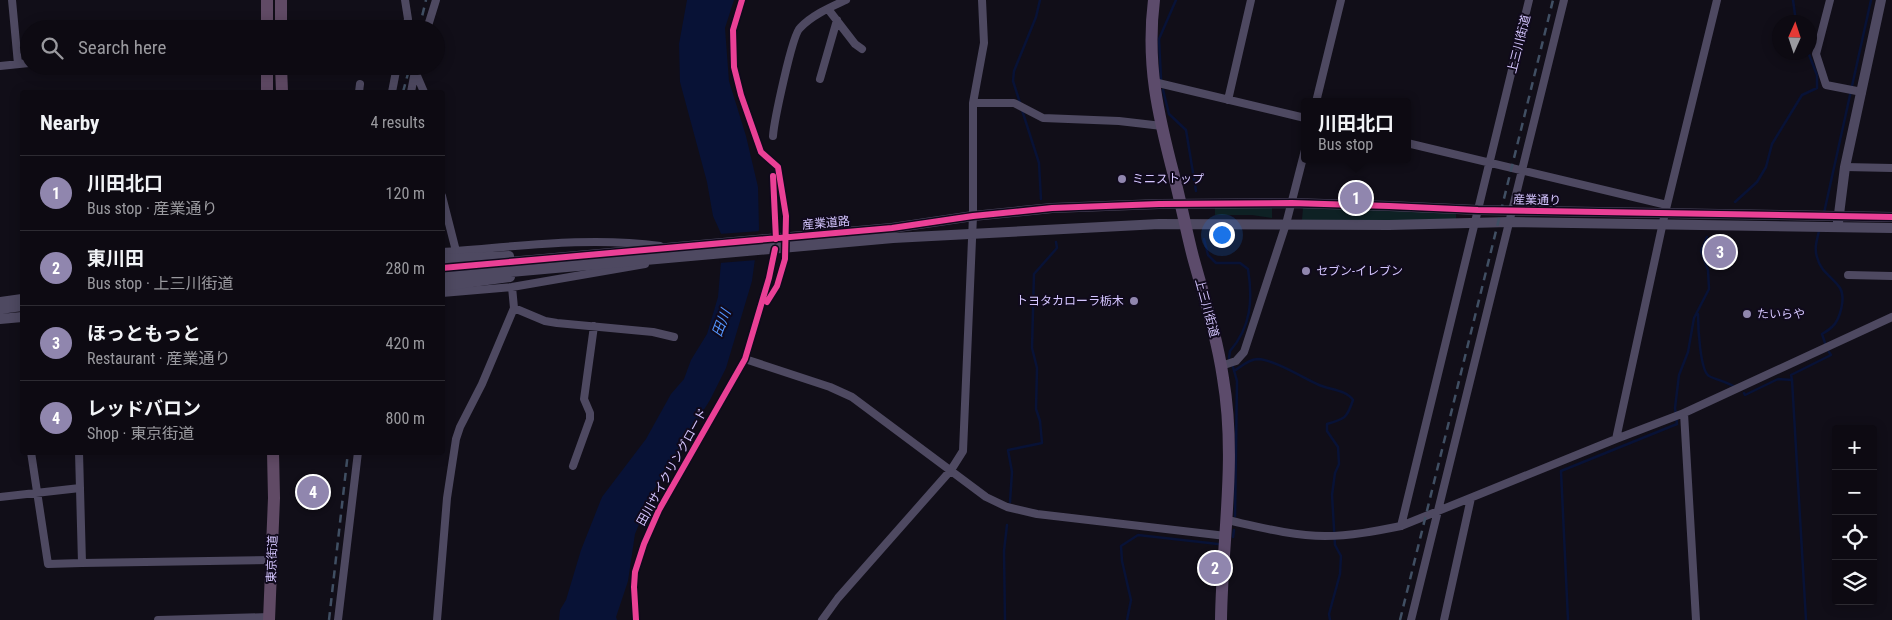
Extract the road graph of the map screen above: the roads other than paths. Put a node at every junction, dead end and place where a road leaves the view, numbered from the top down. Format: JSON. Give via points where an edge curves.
{"nodes":[{"id":1,"x":12,"y":0,"type":"edge"},
{"id":2,"x":281,"y":0,"type":"edge"},
{"id":3,"x":405,"y":0,"type":"edge"},
{"id":4,"x":436,"y":0,"type":"edge"},
{"id":5,"x":846,"y":0,"type":"edge"},
{"id":6,"x":982,"y":0,"type":"edge"},
{"id":7,"x":1154,"y":0,"type":"edge"},
{"id":8,"x":1251,"y":0,"type":"edge"},
{"id":9,"x":1342,"y":0,"type":"edge"},
{"id":10,"x":1530,"y":0,"type":"edge"},
{"id":11,"x":1564,"y":0,"type":"edge"},
{"id":12,"x":1717,"y":0,"type":"edge"},
{"id":13,"x":1830,"y":0,"type":"edge"},
{"id":14,"x":1881,"y":0,"type":"edge"},
{"id":15,"x":267,"y":2,"type":"edge"},
{"id":16,"x":828,"y":9,"type":"junction"},
{"id":17,"x":267,"y":20,"type":"edge"},
{"id":18,"x":281,"y":20,"type":"edge"},
{"id":19,"x":408,"y":20,"type":"edge"},
{"id":20,"x":430,"y":20,"type":"edge"},
{"id":21,"x":837,"y":20,"type":"junction"},
{"id":22,"x":862,"y":49,"type":"dead end"},
{"id":23,"x":18,"y":64,"type":"joint"},
{"id":24,"x":0,"y":66,"type":"edge"},
{"id":25,"x":267,"y":75,"type":"edge"},
{"id":26,"x":281,"y":75,"type":"edge"},
{"id":27,"x":395,"y":75,"type":"edge"},
{"id":28,"x":414,"y":75,"type":"edge"},
{"id":29,"x":418,"y":75,"type":"edge"},
{"id":30,"x":820,"y":79,"type":"dead end"},
{"id":31,"x":1154,"y":82,"type":"junction"},
{"id":32,"x":267,"y":90,"type":"edge"},
{"id":33,"x":282,"y":90,"type":"edge"},
{"id":34,"x":392,"y":90,"type":"edge"},
{"id":35,"x":410,"y":90,"type":"edge"},
{"id":36,"x":423,"y":90,"type":"edge"},
{"id":37,"x":1862,"y":92,"type":"junction"},
{"id":38,"x":1317,"y":98,"type":"edge"},
{"id":39,"x":1228,"y":100,"type":"junction"},
{"id":40,"x":974,"y":103,"type":"junction"},
{"id":41,"x":1301,"y":117,"type":"edge"},
{"id":42,"x":1162,"y":126,"type":"junction"},
{"id":43,"x":773,"y":136,"type":"dead end"},
{"id":44,"x":1411,"y":144,"type":"edge"},
{"id":45,"x":1490,"y":162,"type":"junction"},
{"id":46,"x":1302,"y":163,"type":"edge"},
{"id":47,"x":1845,"y":167,"type":"junction"},
{"id":48,"x":1892,"y":168,"type":"edge"},
{"id":49,"x":1522,"y":170,"type":"junction"},
{"id":50,"x":1181,"y":203,"type":"junction"},
{"id":51,"x":1292,"y":203,"type":"junction"},
{"id":52,"x":445,"y":208,"type":"edge"},
{"id":53,"x":1666,"y":209,"type":"junction"},
{"id":54,"x":1478,"y":210,"type":"junction"},
{"id":55,"x":1513,"y":211,"type":"junction"},
{"id":56,"x":973,"y":216,"type":"junction"},
{"id":57,"x":1892,"y":217,"type":"edge"},
{"id":58,"x":1510,"y":222,"type":"junction"},
{"id":59,"x":1838,"y":222,"type":"junction"},
{"id":60,"x":1475,"y":223,"type":"junction"},
{"id":61,"x":1186,"y":224,"type":"junction"},
{"id":62,"x":1286,"y":224,"type":"junction"},
{"id":63,"x":1663,"y":224,"type":"junction"},
{"id":64,"x":1892,"y":228,"type":"edge"},
{"id":65,"x":972,"y":235,"type":"junction"},
{"id":66,"x":770,"y":244,"type":"junction"},
{"id":67,"x":456,"y":251,"type":"junction"},
{"id":68,"x":445,"y":252,"type":"edge"},
{"id":69,"x":676,"y":253,"type":"junction"},
{"id":70,"x":445,"y":259,"type":"edge"},
{"id":71,"x":564,"y":262,"type":"junction"},
{"id":72,"x":445,"y":268,"type":"edge"},
{"id":73,"x":1848,"y":275,"type":"dead end"},
{"id":74,"x":1892,"y":276,"type":"edge"},
{"id":75,"x":445,"y":278,"type":"edge"},
{"id":76,"x":445,"y":286,"type":"edge"},
{"id":77,"x":512,"y":287,"type":"junction"},
{"id":78,"x":445,"y":293,"type":"edge"},
{"id":79,"x":20,"y":299,"type":"edge"},
{"id":80,"x":0,"y":302,"type":"edge"},
{"id":81,"x":20,"y":306,"type":"edge"},
{"id":82,"x":514,"y":308,"type":"junction"},
{"id":83,"x":0,"y":309,"type":"edge"},
{"id":84,"x":20,"y":316,"type":"edge"},
{"id":85,"x":1892,"y":317,"type":"edge"},
{"id":86,"x":0,"y":319,"type":"edge"},
{"id":87,"x":20,"y":323,"type":"edge"},
{"id":88,"x":0,"y":325,"type":"edge"},
{"id":89,"x":594,"y":326,"type":"junction"},
{"id":90,"x":674,"y":336,"type":"dead end"},
{"id":91,"x":745,"y":359,"type":"dead end"},
{"id":92,"x":1221,"y":366,"type":"junction"},
{"id":93,"x":1684,"y":414,"type":"junction"},
{"id":94,"x":1616,"y":439,"type":"junction"},
{"id":95,"x":31,"y":455,"type":"edge"},
{"id":96,"x":79,"y":455,"type":"edge"},
{"id":97,"x":273,"y":455,"type":"edge"},
{"id":98,"x":280,"y":455,"type":"edge"},
{"id":99,"x":358,"y":455,"type":"edge"},
{"id":100,"x":573,"y":466,"type":"dead end"},
{"id":101,"x":951,"y":470,"type":"junction"},
{"id":102,"x":80,"y":488,"type":"junction"},
{"id":103,"x":37,"y":494,"type":"junction"},
{"id":104,"x":0,"y":497,"type":"edge"},
{"id":105,"x":274,"y":498,"type":"junction"},
{"id":106,"x":1471,"y":498,"type":"junction"},
{"id":107,"x":1439,"y":512,"type":"junction"},
{"id":108,"x":1227,"y":520,"type":"junction"},
{"id":109,"x":1401,"y":526,"type":"junction"},
{"id":110,"x":1226,"y":536,"type":"junction"},
{"id":111,"x":272,"y":560,"type":"junction"},
{"id":112,"x":82,"y":563,"type":"junction"},
{"id":113,"x":269,"y":618,"type":"edge"},
{"id":114,"x":158,"y":620,"type":"edge"},
{"id":115,"x":338,"y":620,"type":"edge"},
{"id":116,"x":437,"y":620,"type":"edge"},
{"id":117,"x":822,"y":620,"type":"edge"},
{"id":118,"x":1221,"y":620,"type":"edge"},
{"id":119,"x":1412,"y":620,"type":"edge"},
{"id":120,"x":1444,"y":620,"type":"edge"},
{"id":121,"x":1696,"y":620,"type":"edge"}],
"edges":[{"from":1,"to":23,"type":"street"},
{"from":2,"to":18,"type":"highway"},
{"from":3,"to":19,"type":"street"},
{"from":4,"to":20,"type":"street"},
{"from":5,"to":16,"type":"street"},
{"from":6,"to":40,"type":"street","via":[[984,43]]},
{"from":7,"to":31,"type":"main road","name":"上三川街道","via":[[1150,48]]},
{"from":8,"to":39,"type":"street"},
{"from":9,"to":38,"type":"street"},
{"from":10,"to":45,"type":"street","name":"上三川街道"},
{"from":11,"to":49,"type":"street"},
{"from":12,"to":53,"type":"street"},
{"from":13,"to":37,"type":"street","via":[[1816,54],[1818,62],[1826,85]]},
{"from":14,"to":37,"type":"street"},
{"from":15,"to":17,"type":"highway"},
{"from":16,"to":21,"type":"street"},
{"from":16,"to":43,"type":"street","via":[[798,29],[777,107]]},
{"from":21,"to":22,"type":"street"},
{"from":21,"to":30,"type":"street"},
{"from":23,"to":24,"type":"street"},
{"from":25,"to":32,"type":"highway"},
{"from":26,"to":33,"type":"highway"},
{"from":27,"to":34,"type":"street"},
{"from":28,"to":35,"type":"street"},
{"from":29,"to":36,"type":"street"},
{"from":31,"to":39,"type":"street"},
{"from":31,"to":42,"type":"main road","name":"上三川街道"},
{"from":37,"to":47,"type":"street"},
{"from":39,"to":41,"type":"street"},
{"from":40,"to":42,"type":"street","via":[[1014,103],[1043,118]]},
{"from":40,"to":56,"type":"street"},
{"from":42,"to":50,"type":"main road","name":"上三川街道"},
{"from":44,"to":45,"type":"street"},
{"from":45,"to":49,"type":"street"},
{"from":45,"to":54,"type":"street","name":"上三川街道"},
{"from":46,"to":51,"type":"street"},
{"from":47,"to":48,"type":"street"},
{"from":47,"to":59,"type":"street"},
{"from":49,"to":53,"type":"street"},
{"from":49,"to":55,"type":"street"},
{"from":50,"to":51,"type":"street","name":"産業通り"},
{"from":50,"to":56,"type":"street","name":"産業道路","via":[[1052,208]]},
{"from":50,"to":61,"type":"main road","name":"上三川街道"},
{"from":51,"to":54,"type":"street","name":"産業通り"},
{"from":51,"to":62,"type":"street"},
{"from":52,"to":67,"type":"street"},
{"from":53,"to":55,"type":"street","name":"産業通り"},
{"from":53,"to":59,"type":"street","name":"産業通り"},
{"from":53,"to":63,"type":"street"},
{"from":54,"to":55,"type":"street","name":"産業通り"},
{"from":54,"to":60,"type":"street","name":"上三川街道"},
{"from":55,"to":58,"type":"street"},
{"from":56,"to":65,"type":"street"},
{"from":56,"to":66,"type":"street","name":"産業道路"},
{"from":57,"to":59,"type":"street","name":"産業通り"},
{"from":58,"to":60,"type":"street","name":"産業通り"},
{"from":58,"to":63,"type":"street","name":"産業通り"},
{"from":58,"to":107,"type":"street"},
{"from":59,"to":63,"type":"street","name":"産業通り"},
{"from":59,"to":64,"type":"street","name":"産業通り"},
{"from":60,"to":62,"type":"street","name":"産業通り"},
{"from":60,"to":109,"type":"street","name":"上三川街道"},
{"from":61,"to":62,"type":"street","name":"産業通り"},
{"from":61,"to":65,"type":"street","name":"産業道路"},
{"from":61,"to":92,"type":"main road","name":"上三川街道"},
{"from":62,"to":92,"type":"street","via":[[1244,352],[1236,361]]},
{"from":63,"to":94,"type":"street"},
{"from":65,"to":66,"type":"street","name":"産業道路"},
{"from":65,"to":101,"type":"street","via":[[963,451]]},
{"from":66,"to":69,"type":"street","name":"産業道路"},
{"from":67,"to":68,"type":"street"},
{"from":67,"to":69,"type":"street","via":[[582,242],[639,243]]},
{"from":69,"to":71,"type":"street","name":"産業道路"},
{"from":69,"to":77,"type":"street"},
{"from":70,"to":71,"type":"street","via":[[489,256]]},
{"from":71,"to":72,"type":"street","name":"産業道路"},
{"from":71,"to":75,"type":"street","name":"産業道路"},
{"from":71,"to":76,"type":"street","via":[[491,281]]},
{"from":73,"to":74,"type":"street"},
{"from":77,"to":78,"type":"street"},
{"from":77,"to":82,"type":"street"},
{"from":79,"to":80,"type":"street"},
{"from":81,"to":83,"type":"street"},
{"from":82,"to":89,"type":"street","via":[[545,321]]},
{"from":82,"to":116,"type":"street","via":[[456,439],[447,498]]},
{"from":84,"to":86,"type":"street"},
{"from":85,"to":93,"type":"street"},
{"from":87,"to":88,"type":"street"},
{"from":89,"to":90,"type":"street"},
{"from":89,"to":100,"type":"street","via":[[584,399],[590,419]]},
{"from":91,"to":101,"type":"street","via":[[830,386],[852,397]]},
{"from":92,"to":108,"type":"main road","name":"上三川街道","via":[[1230,442]]},
{"from":93,"to":94,"type":"street"},
{"from":93,"to":121,"type":"street"},
{"from":94,"to":106,"type":"street"},
{"from":95,"to":103,"type":"street"},
{"from":96,"to":102,"type":"street"},
{"from":97,"to":105,"type":"highway","name":"東京街道"},
{"from":98,"to":105,"type":"highway","name":"東京街道"},
{"from":99,"to":115,"type":"street"},
{"from":101,"to":110,"type":"street","via":[[986,497],[1019,510]]},
{"from":101,"to":117,"type":"street"},
{"from":102,"to":103,"type":"street"},
{"from":102,"to":112,"type":"street"},
{"from":103,"to":104,"type":"street"},
{"from":103,"to":112,"type":"street","via":[[48,564]]},
{"from":105,"to":111,"type":"highway","name":"東京街道"},
{"from":106,"to":107,"type":"street"},
{"from":106,"to":120,"type":"street"},
{"from":107,"to":109,"type":"street"},
{"from":107,"to":119,"type":"street"},
{"from":108,"to":109,"type":"street","via":[[1304,535],[1326,536],[1368,533]]},
{"from":108,"to":110,"type":"main road","name":"上三川街道"},
{"from":110,"to":118,"type":"main road","name":"上三川街道"},
{"from":111,"to":112,"type":"street"},
{"from":111,"to":113,"type":"highway","name":"東京街道"},
{"from":113,"to":114,"type":"street"}]}
